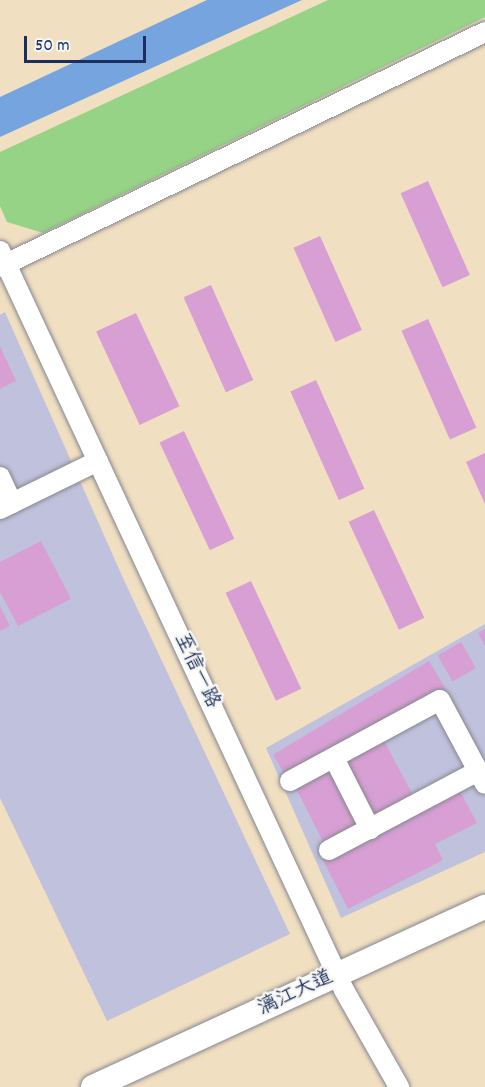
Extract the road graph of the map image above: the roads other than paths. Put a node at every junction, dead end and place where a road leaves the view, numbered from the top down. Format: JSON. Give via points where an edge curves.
{"nodes":[{"id":1,"x":485,"y":32,"type":"edge"},
{"id":2,"x":2,"y":260,"type":"edge"},
{"id":3,"x":98,"y":461,"type":"junction"},
{"id":4,"x":0,"y":477,"type":"edge"},
{"id":5,"x":6,"y":506,"type":"edge"},
{"id":6,"x":334,"y":758,"type":"junction"},
{"id":7,"x":482,"y":778,"type":"edge"},
{"id":8,"x":290,"y":781,"type":"dead end"},
{"id":9,"x":370,"y":829,"type":"junction"},
{"id":10,"x":329,"y":850,"type":"dead end"},
{"id":11,"x":485,"y":907,"type":"edge"},
{"id":12,"x":485,"y":926,"type":"edge"},
{"id":13,"x":341,"y":982,"type":"junction"},
{"id":14,"x":100,"y":1084,"type":"edge"},
{"id":15,"x":132,"y":1087,"type":"edge"},
{"id":16,"x":399,"y":1087,"type":"edge"}],
"edges":[{"from":1,"to":2,"type":"street"},
{"from":2,"to":3,"type":"street","name":"至信一路"},
{"from":3,"to":5,"type":"street"},
{"from":3,"to":13,"type":"street","name":"至信一路"},
{"from":4,"to":5,"type":"street"},
{"from":6,"to":7,"type":"street","via":[[440,700]]},
{"from":6,"to":8,"type":"street"},
{"from":6,"to":9,"type":"street"},
{"from":7,"to":9,"type":"street"},
{"from":9,"to":10,"type":"street"},
{"from":11,"to":13,"type":"main road","name":"漓江大道"},
{"from":12,"to":13,"type":"main road"},
{"from":13,"to":14,"type":"main road","name":"漓江大道"},
{"from":13,"to":15,"type":"main road"},
{"from":13,"to":16,"type":"street","name":"至信一路"}]}
